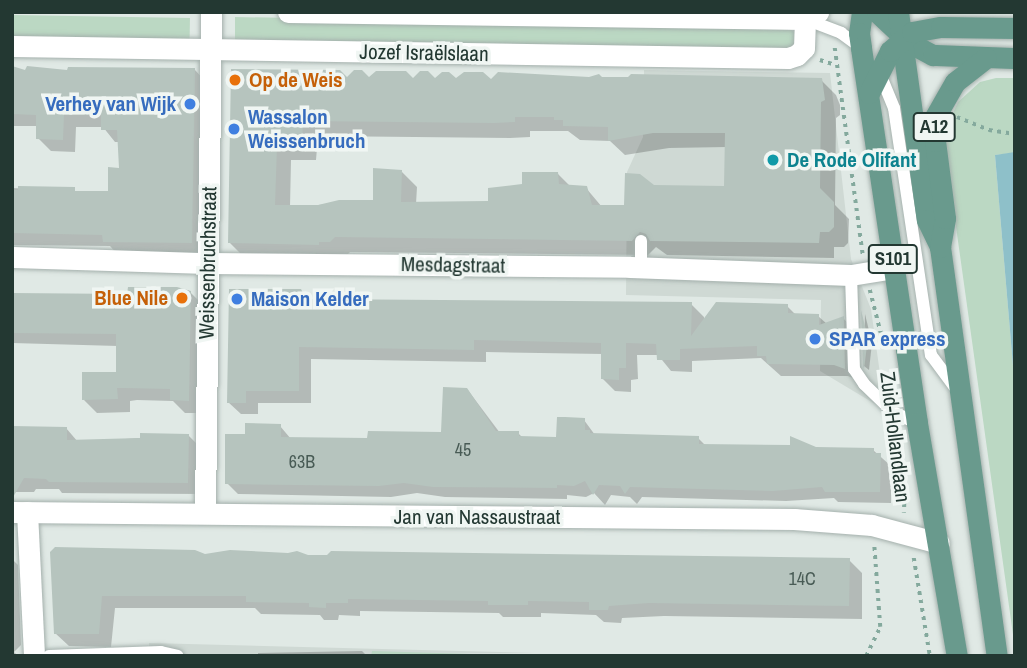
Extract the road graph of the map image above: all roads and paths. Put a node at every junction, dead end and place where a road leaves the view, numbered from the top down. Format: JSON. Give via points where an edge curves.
{"nodes":[{"id":1,"x":211,"y":12,"type":"edge"},
{"id":2,"x":288,"y":12,"type":"edge"},
{"id":3,"x":862,"y":12,"type":"edge"},
{"id":4,"x":877,"y":12,"type":"edge"},
{"id":5,"x":898,"y":12,"type":"edge"},
{"id":6,"x":812,"y":16,"type":"edge"},
{"id":7,"x":1015,"y":28,"type":"edge"},
{"id":8,"x":833,"y":29,"type":"junction"},
{"id":9,"x":902,"y":37,"type":"junction"},
{"id":10,"x":12,"y":46,"type":"edge"},
{"id":11,"x":861,"y":48,"type":"junction"},
{"id":12,"x":211,"y":49,"type":"junction"},
{"id":13,"x":986,"y":58,"type":"junction"},
{"id":14,"x":1015,"y":58,"type":"edge"},
{"id":15,"x":879,"y":70,"type":"junction"},
{"id":16,"x":868,"y":95,"type":"junction"},
{"id":17,"x":956,"y":117,"type":"dead end"},
{"id":18,"x":1015,"y":134,"type":"edge"},
{"id":19,"x":641,"y":241,"type":"dead end"},
{"id":20,"x":940,"y":247,"type":"junction"},
{"id":21,"x":12,"y":257,"type":"edge"},
{"id":22,"x":207,"y":263,"type":"junction"},
{"id":23,"x":636,"y":267,"type":"junction"},
{"id":24,"x":894,"y":268,"type":"junction"},
{"id":25,"x":858,"y":274,"type":"junction"},
{"id":26,"x":881,"y":335,"type":"dead end"},
{"id":27,"x":960,"y":393,"type":"junction"},
{"id":28,"x":893,"y":412,"type":"junction"},
{"id":29,"x":917,"y":423,"type":"junction"},
{"id":30,"x":20,"y":512,"type":"edge"},
{"id":31,"x":205,"y":513,"type":"junction"},
{"id":32,"x":906,"y":531,"type":"junction"},
{"id":33,"x":939,"y":542,"type":"junction"},
{"id":34,"x":876,"y":559,"type":"dead end"},
{"id":35,"x":34,"y":656,"type":"edge"},
{"id":36,"x":48,"y":656,"type":"edge"},
{"id":37,"x":178,"y":656,"type":"edge"},
{"id":38,"x":866,"y":656,"type":"edge"},
{"id":39,"x":930,"y":656,"type":"edge"},
{"id":40,"x":957,"y":656,"type":"edge"},
{"id":41,"x":997,"y":656,"type":"edge"}],
"edges":[{"from":1,"to":12,"type":"street","name":"Weissenbruchstraat"},
{"from":2,"to":6,"type":"street","name":"Jozef Israëlslaan"},
{"from":3,"to":11,"type":"main road","name":"Zuid-Hollandlaan","number":"S101"},
{"from":4,"to":9,"type":"main road"},
{"from":5,"to":9,"type":"main road","number":"S101"},
{"from":6,"to":8,"type":"lane","name":"Jozef Israëlslaan"},
{"from":6,"to":12,"type":"street","name":"Jozef Israëlslaan","via":[[804,48],[788,58]]},
{"from":7,"to":9,"type":"main road","via":[[930,28]]},
{"from":8,"to":11,"type":"lane","name":"Jozef Israëlslaan"},
{"from":8,"to":25,"type":"path"},
{"from":9,"to":13,"type":"main road","via":[[933,55]]},
{"from":9,"to":15,"type":"main road"},
{"from":9,"to":20,"type":"main road","number":"S101","via":[[927,220]]},
{"from":10,"to":12,"type":"street","name":"Jozef Israëlslaan"},
{"from":11,"to":15,"type":"lane"},
{"from":11,"to":16,"type":"main road","name":"Zuid-Hollandlaan","number":"S101"},
{"from":12,"to":22,"type":"street","name":"Weissenbruchstraat"},
{"from":13,"to":14,"type":"main road"},
{"from":13,"to":20,"type":"main road","number":"A12","via":[[955,82],[935,117],[945,218]]},
{"from":15,"to":16,"type":"main road"},
{"from":15,"to":27,"type":"lane","via":[[894,108],[931,355]]},
{"from":16,"to":24,"type":"main road","name":"Zuid-Hollandlaan","number":"S101"},
{"from":17,"to":18,"type":"path"},
{"from":19,"to":23,"type":"lane"},
{"from":20,"to":27,"type":"main road","number":"S101"},
{"from":21,"to":22,"type":"street","name":"Mesdagstraat"},
{"from":22,"to":23,"type":"street","name":"Mesdagstraat"},
{"from":22,"to":31,"type":"street","name":"Weissenbruchstraat"},
{"from":23,"to":25,"type":"street","name":"Mesdagstraat"},
{"from":24,"to":25,"type":"street","name":"Mesdagstraat"},
{"from":24,"to":29,"type":"main road","name":"Zuid-Hollandlaan","number":"S101"},
{"from":25,"to":26,"type":"path"},
{"from":25,"to":28,"type":"lane","via":[[854,369]]},
{"from":27,"to":41,"type":"main road","number":"S101"},
{"from":28,"to":29,"type":"lane"},
{"from":28,"to":32,"type":"path","name":"Zuid-Hollandlaan"},
{"from":29,"to":33,"type":"main road","name":"Zuid-Hollandlaan","number":"S101"},
{"from":30,"to":31,"type":"street","name":"Jan van Nassaustraat"},
{"from":30,"to":35,"type":"street"},
{"from":31,"to":32,"type":"street","name":"Jan van Nassaustraat","via":[[794,519]]},
{"from":32,"to":33,"type":"street","name":"Jan van Nassaustraat"},
{"from":32,"to":39,"type":"path","name":"Zuid-Hollandlaan","via":[[915,559]]},
{"from":33,"to":40,"type":"main road","name":"Zuid-Hollandlaan","number":"S101"},
{"from":34,"to":38,"type":"path","via":[[880,627]]},
{"from":36,"to":37,"type":"lane","via":[[161,652]]}]}
